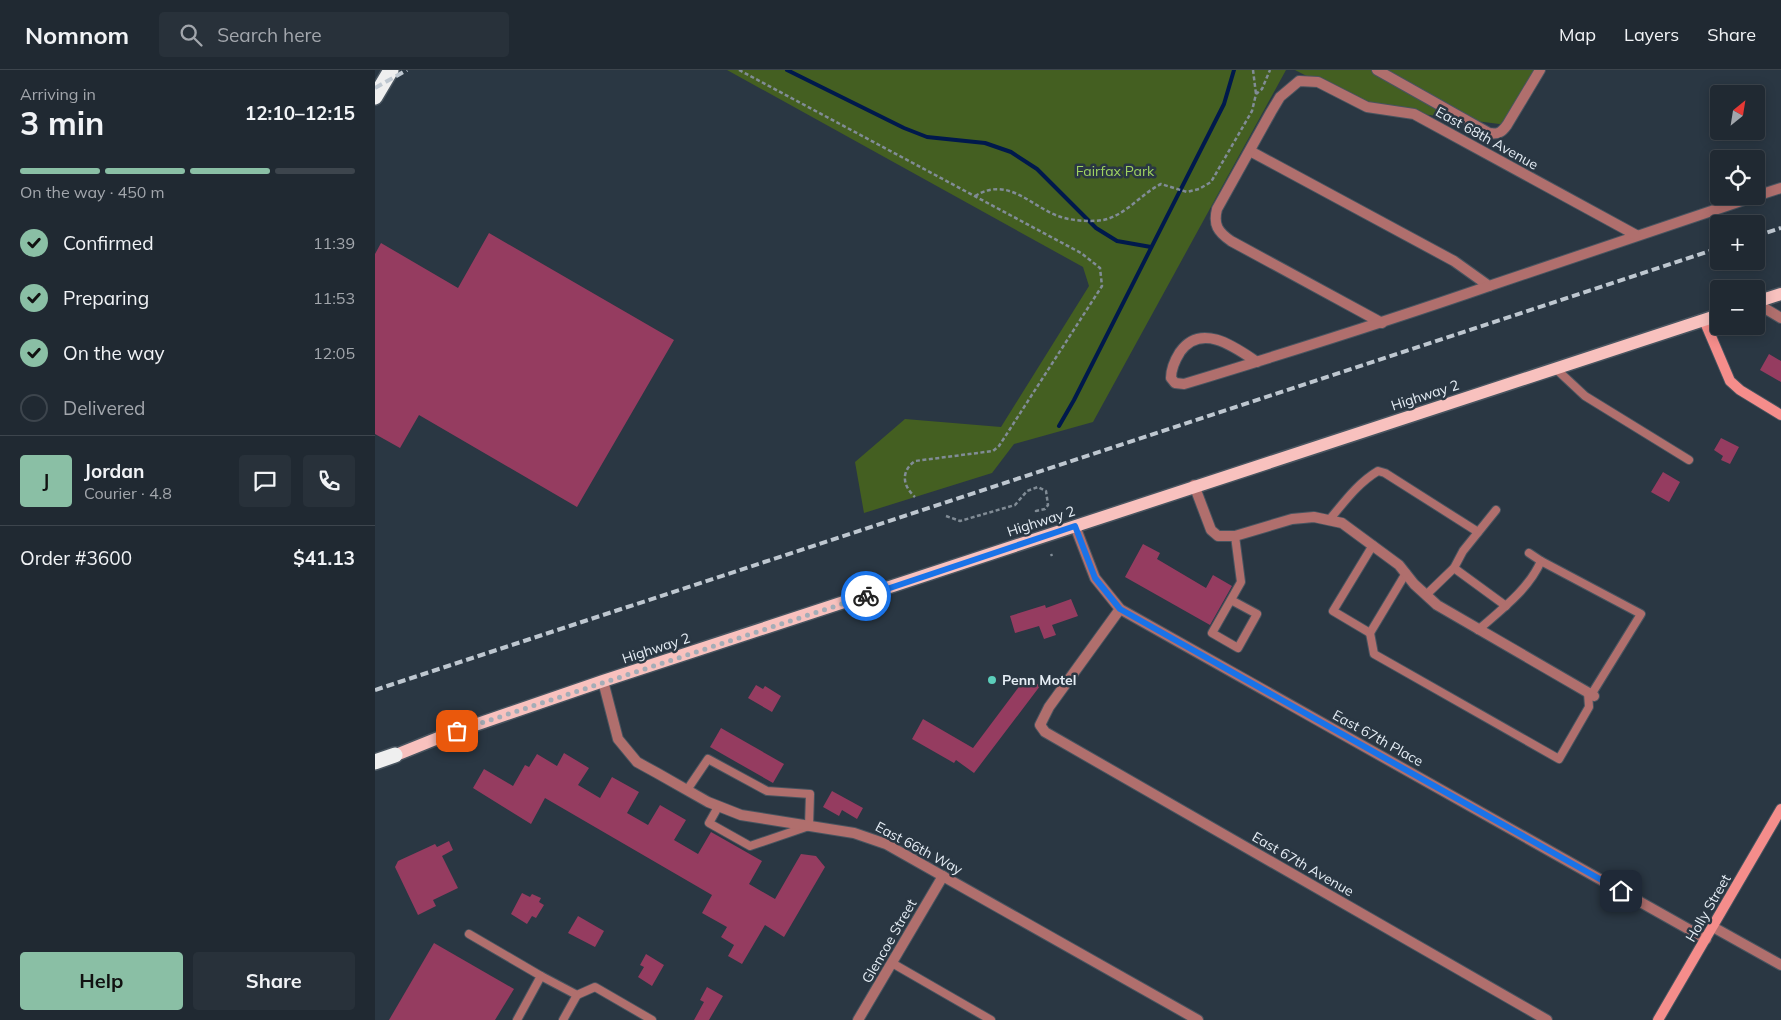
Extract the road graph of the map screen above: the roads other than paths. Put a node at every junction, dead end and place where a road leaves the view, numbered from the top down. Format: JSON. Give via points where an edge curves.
{"nodes":[{"id":1,"x":391,"y":70,"type":"edge"},
{"id":2,"x":1377,"y":70,"type":"edge"},
{"id":3,"x":1540,"y":70,"type":"edge"},
{"id":4,"x":375,"y":97,"type":"edge"},
{"id":5,"x":1250,"y":151,"type":"junction"},
{"id":6,"x":1781,"y":188,"type":"edge"},
{"id":7,"x":1765,"y":193,"type":"edge"},
{"id":8,"x":1728,"y":205,"type":"edge"},
{"id":9,"x":1636,"y":235,"type":"junction"},
{"id":10,"x":1489,"y":286,"type":"junction"},
{"id":11,"x":1781,"y":294,"type":"edge"},
{"id":12,"x":1765,"y":300,"type":"edge"},
{"id":13,"x":1765,"y":308,"type":"edge"},
{"id":14,"x":1710,"y":318,"type":"edge"},
{"id":15,"x":1781,"y":318,"type":"edge"},
{"id":16,"x":1703,"y":320,"type":"junction"},
{"id":17,"x":1382,"y":324,"type":"junction"},
{"id":18,"x":1257,"y":362,"type":"junction"},
{"id":19,"x":1555,"y":368,"type":"junction"},
{"id":20,"x":1781,"y":415,"type":"edge"},
{"id":21,"x":1689,"y":460,"type":"dead end"},
{"id":22,"x":1194,"y":486,"type":"junction"},
{"id":23,"x":1496,"y":510,"type":"dead end"},
{"id":24,"x":1330,"y":519,"type":"junction"},
{"id":25,"x":1075,"y":526,"type":"junction"},
{"id":26,"x":1479,"y":532,"type":"junction"},
{"id":27,"x":1235,"y":536,"type":"junction"},
{"id":28,"x":1373,"y":545,"type":"junction"},
{"id":29,"x":1529,"y":553,"type":"dead end"},
{"id":30,"x":1541,"y":561,"type":"junction"},
{"id":31,"x":1454,"y":568,"type":"junction"},
{"id":32,"x":1406,"y":574,"type":"junction"},
{"id":33,"x":1426,"y":595,"type":"junction"},
{"id":34,"x":1231,"y":600,"type":"junction"},
{"id":35,"x":1506,"y":606,"type":"junction"},
{"id":36,"x":1120,"y":609,"type":"junction"},
{"id":37,"x":1478,"y":630,"type":"junction"},
{"id":38,"x":1370,"y":633,"type":"junction"},
{"id":39,"x":603,"y":681,"type":"junction"},
{"id":40,"x":1591,"y":694,"type":"junction"},
{"id":41,"x":395,"y":755,"type":"junction"},
{"id":42,"x":375,"y":763,"type":"edge"},
{"id":43,"x":375,"y":769,"type":"edge"},
{"id":44,"x":687,"y":790,"type":"junction"},
{"id":45,"x":718,"y":807,"type":"junction"},
{"id":46,"x":1781,"y":809,"type":"edge"},
{"id":47,"x":809,"y":826,"type":"junction"},
{"id":48,"x":943,"y":876,"type":"junction"},
{"id":49,"x":1713,"y":927,"type":"junction"},
{"id":50,"x":469,"y":934,"type":"dead end"},
{"id":51,"x":1706,"y":938,"type":"junction"},
{"id":52,"x":892,"y":963,"type":"junction"},
{"id":53,"x":1781,"y":965,"type":"edge"},
{"id":54,"x":541,"y":976,"type":"junction"},
{"id":55,"x":577,"y":994,"type":"junction"},
{"id":56,"x":517,"y":1020,"type":"edge"},
{"id":57,"x":563,"y":1020,"type":"edge"},
{"id":58,"x":652,"y":1020,"type":"edge"},
{"id":59,"x":858,"y":1020,"type":"edge"},
{"id":60,"x":991,"y":1020,"type":"edge"},
{"id":61,"x":1198,"y":1020,"type":"edge"},
{"id":62,"x":1547,"y":1020,"type":"edge"},
{"id":63,"x":1659,"y":1020,"type":"edge"}],
"edges":[{"from":1,"to":4,"type":"highway"},
{"from":2,"to":3,"type":"street","via":[[1496,134],[1507,125]]},
{"from":5,"to":9,"type":"street","name":"East 68th Avenue","via":[[1280,97],[1290,86],[1299,81],[1319,82],[1367,107],[1414,114]]},
{"from":5,"to":10,"type":"street","via":[[1454,261]]},
{"from":5,"to":17,"type":"street","via":[[1217,209],[1215,224],[1219,231],[1231,241]]},
{"from":6,"to":7,"type":"street"},
{"from":8,"to":9,"type":"street"},
{"from":9,"to":10,"type":"street"},
{"from":10,"to":17,"type":"street"},
{"from":11,"to":12,"type":"main road"},
{"from":13,"to":15,"type":"street"},
{"from":14,"to":16,"type":"main road","name":"Highway 2"},
{"from":16,"to":19,"type":"main road","name":"Highway 2"},
{"from":16,"to":20,"type":"street","via":[[1730,381]]},
{"from":17,"to":18,"type":"street"},
{"from":18,"to":18,"type":"street","via":[[1184,384],[1175,383],[1171,378],[1171,370],[1184,347],[1203,338],[1223,341]]},
{"from":19,"to":21,"type":"lane","via":[[1585,396]]},
{"from":19,"to":22,"type":"main road","name":"Highway 2"},
{"from":22,"to":25,"type":"main road","name":"Highway 2"},
{"from":22,"to":27,"type":"street","via":[[1211,530],[1218,536]]},
{"from":23,"to":26,"type":"lane"},
{"from":24,"to":26,"type":"lane","via":[[1352,492],[1378,471]]},
{"from":24,"to":27,"type":"street","via":[[1292,519]]},
{"from":24,"to":28,"type":"street","via":[[1342,523]]},
{"from":25,"to":36,"type":"street","name":"East 67th Place","via":[[1095,578]]},
{"from":25,"to":39,"type":"main road","name":"Highway 2"},
{"from":26,"to":31,"type":"lane"},
{"from":27,"to":34,"type":"lane","via":[[1241,582]]},
{"from":28,"to":32,"type":"street","via":[[1399,564]]},
{"from":28,"to":38,"type":"lane","via":[[1333,611]]},
{"from":29,"to":30,"type":"lane"},
{"from":30,"to":35,"type":"lane","via":[[1537,572]]},
{"from":30,"to":40,"type":"lane","via":[[1641,614]]},
{"from":31,"to":33,"type":"lane"},
{"from":31,"to":35,"type":"lane"},
{"from":32,"to":33,"type":"street"},
{"from":32,"to":38,"type":"lane"},
{"from":33,"to":37,"type":"street"},
{"from":34,"to":34,"type":"lane","via":[[1212,633],[1238,648],[1257,614]]},
{"from":35,"to":37,"type":"lane"},
{"from":36,"to":51,"type":"street","name":"East 67th Place"},
{"from":36,"to":62,"type":"street","name":"East 67th Avenue","via":[[1049,707],[1040,725],[1045,732]]},
{"from":37,"to":40,"type":"street"},
{"from":38,"to":40,"type":"lane","via":[[1374,654],[1559,759],[1589,707]]},
{"from":39,"to":41,"type":"main road","name":"Highway 2"},
{"from":39,"to":44,"type":"street","name":"East 66th Way","via":[[619,739],[626,751],[637,762]]},
{"from":41,"to":42,"type":"highway"},
{"from":41,"to":43,"type":"main road","name":"Highway 2"},
{"from":44,"to":45,"type":"street","name":"East 66th Way"},
{"from":44,"to":47,"type":"lane","via":[[708,759],[767,790],[810,794]]},
{"from":45,"to":47,"type":"street","name":"East 66th Way","via":[[747,817]]},
{"from":45,"to":47,"type":"lane","via":[[709,823],[750,846]]},
{"from":46,"to":49,"type":"street","name":"Holly Street"},
{"from":47,"to":48,"type":"street","name":"East 66th Way","via":[[865,835]]},
{"from":48,"to":52,"type":"street","name":"Glencoe Street"},
{"from":48,"to":61,"type":"street","name":"East 66th Way"},
{"from":49,"to":51,"type":"street","name":"Holly Street"},
{"from":49,"to":53,"type":"street"},
{"from":50,"to":54,"type":"lane"},
{"from":51,"to":63,"type":"street","name":"Holly Street"},
{"from":52,"to":59,"type":"street","name":"Glencoe Street"},
{"from":52,"to":60,"type":"lane"},
{"from":54,"to":55,"type":"lane"},
{"from":54,"to":56,"type":"lane"},
{"from":55,"to":57,"type":"lane"},
{"from":55,"to":58,"type":"lane","via":[[595,987]]}]}
